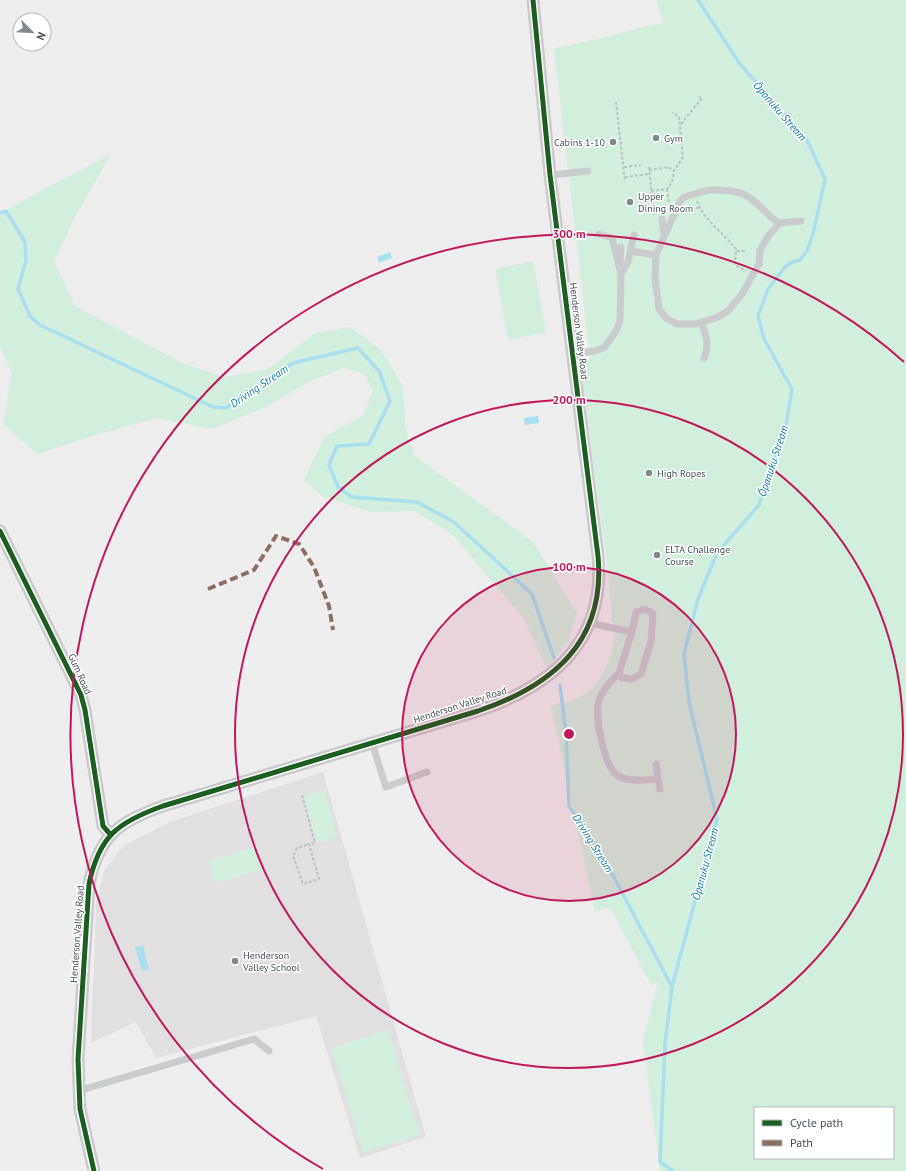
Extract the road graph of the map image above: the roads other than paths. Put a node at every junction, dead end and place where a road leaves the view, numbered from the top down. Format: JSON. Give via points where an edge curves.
{"nodes":[{"id":1,"x":533,"y":0,"type":"edge"},
{"id":2,"x":588,"y":171,"type":"dead end"},
{"id":3,"x":550,"y":175,"type":"junction"},
{"id":4,"x":658,"y":220,"type":"road end"},
{"id":5,"x":801,"y":222,"type":"dead end"},
{"id":6,"x":779,"y":223,"type":"junction"},
{"id":7,"x":599,"y":234,"type":"dead end"},
{"id":8,"x":664,"y":234,"type":"junction"},
{"id":9,"x":634,"y":235,"type":"dead end"},
{"id":10,"x":621,"y":248,"type":"dead end"},
{"id":11,"x":631,"y":251,"type":"junction"},
{"id":12,"x":656,"y":255,"type":"junction"},
{"id":13,"x":621,"y":274,"type":"junction"},
{"id":14,"x":701,"y":322,"type":"junction"},
{"id":15,"x":572,"y":354,"type":"junction"},
{"id":16,"x":704,"y":358,"type":"dead end"},
{"id":17,"x":0,"y":532,"type":"edge"},
{"id":18,"x":590,"y":623,"type":"junction"},
{"id":19,"x":632,"y":632,"type":"junction"},
{"id":20,"x":619,"y":673,"type":"junction"},
{"id":21,"x":372,"y":743,"type":"junction"},
{"id":22,"x":656,"y":764,"type":"dead end"},
{"id":23,"x":427,"y":772,"type":"dead end"},
{"id":24,"x":658,"y":779,"type":"junction"},
{"id":25,"x":660,"y":789,"type":"dead end"},
{"id":26,"x":110,"y":834,"type":"junction"},
{"id":27,"x":269,"y":1051,"type":"dead end"},
{"id":28,"x":78,"y":1091,"type":"junction"},
{"id":29,"x":94,"y":1171,"type":"edge"}],
"edges":[{"from":1,"to":3,"type":"street","name":"Henderson Valley Road"},
{"from":2,"to":3,"type":"lane"},
{"from":3,"to":15,"type":"street","name":"Henderson Valley Road"},
{"from":4,"to":8,"type":"lane"},
{"from":5,"to":6,"type":"lane"},
{"from":6,"to":8,"type":"lane","via":[[756,201],[741,193],[708,190],[682,198]]},
{"from":6,"to":14,"type":"lane","via":[[760,250],[759,264],[736,303],[718,317]]},
{"from":7,"to":13,"type":"lane","via":[[612,238]]},
{"from":8,"to":12,"type":"lane"},
{"from":9,"to":11,"type":"lane"},
{"from":10,"to":13,"type":"lane"},
{"from":11,"to":12,"type":"lane"},
{"from":11,"to":13,"type":"lane","via":[[626,268]]},
{"from":12,"to":14,"type":"lane","via":[[657,304],[662,314],[676,324],[689,325]]},
{"from":13,"to":15,"type":"lane","via":[[620,321],[616,332],[605,347]]},
{"from":14,"to":16,"type":"lane","via":[[708,338],[708,349]]},
{"from":15,"to":18,"type":"street","name":"Henderson Valley Road","via":[[600,572]]},
{"from":17,"to":26,"type":"street","name":"Gum Road","via":[[81,695],[103,826]]},
{"from":18,"to":19,"type":"lane"},
{"from":18,"to":21,"type":"street","name":"Henderson Valley Road","via":[[566,660],[524,692],[478,711]]},
{"from":19,"to":20,"type":"lane"},
{"from":19,"to":20,"type":"lane","via":[[636,612],[645,609],[653,614],[651,641],[641,674],[632,679],[622,678]]},
{"from":20,"to":24,"type":"lane","via":[[599,698],[597,710],[599,730],[608,762],[614,774],[620,777]]},
{"from":21,"to":23,"type":"lane","via":[[386,787]]},
{"from":21,"to":26,"type":"street","name":"Henderson Valley Road","via":[[163,806],[129,820]]},
{"from":22,"to":24,"type":"lane"},
{"from":24,"to":25,"type":"lane"},
{"from":26,"to":28,"type":"street","name":"Henderson Valley Road","via":[[96,857],[89,884]]},
{"from":27,"to":28,"type":"lane","via":[[254,1039]]},
{"from":28,"to":29,"type":"street","name":"Henderson Valley Road"}]}
